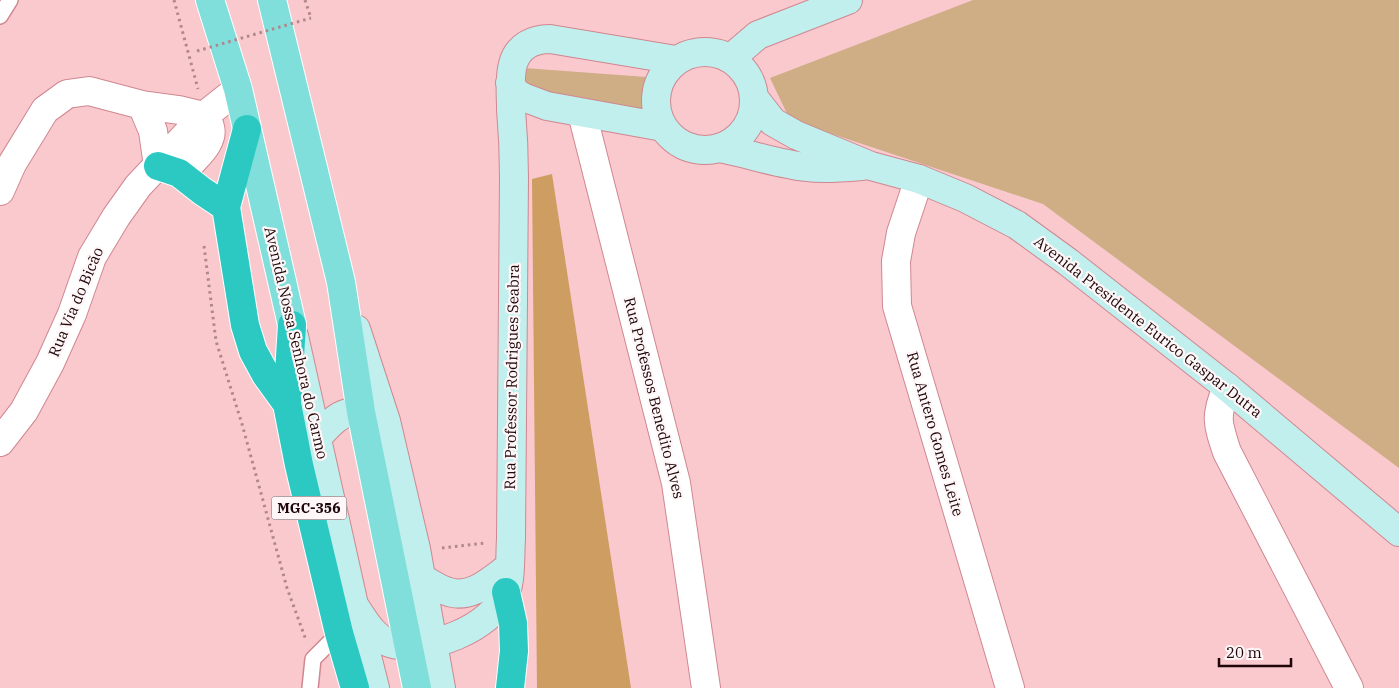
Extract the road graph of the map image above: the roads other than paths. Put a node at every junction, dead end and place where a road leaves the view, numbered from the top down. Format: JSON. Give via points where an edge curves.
{"nodes":[{"id":1,"x":10,"y":0,"type":"edge"},
{"id":2,"x":210,"y":0,"type":"edge"},
{"id":3,"x":272,"y":0,"type":"edge"},
{"id":4,"x":848,"y":0,"type":"edge"},
{"id":5,"x":0,"y":16,"type":"edge"},
{"id":6,"x":731,"y":58,"type":"junction"},
{"id":7,"x":676,"y":60,"type":"junction"},
{"id":8,"x":510,"y":83,"type":"junction"},
{"id":9,"x":238,"y":89,"type":"junction"},
{"id":10,"x":754,"y":99,"type":"junction"},
{"id":11,"x":202,"y":103,"type":"junction"},
{"id":12,"x":142,"y":105,"type":"junction"},
{"id":13,"x":548,"y":106,"type":"junction"},
{"id":14,"x":582,"y":112,"type":"junction"},
{"id":15,"x":663,"y":127,"type":"junction"},
{"id":16,"x":247,"y":130,"type":"junction"},
{"id":17,"x":719,"y":148,"type":"junction"},
{"id":18,"x":514,"y":161,"type":"junction"},
{"id":19,"x":158,"y":166,"type":"junction"},
{"id":20,"x":871,"y":166,"type":"junction"},
{"id":21,"x":919,"y":179,"type":"junction"},
{"id":22,"x":0,"y":192,"type":"edge"},
{"id":23,"x":226,"y":207,"type":"junction"},
{"id":24,"x":292,"y":325,"type":"junction"},
{"id":25,"x":1228,"y":387,"type":"junction"},
{"id":26,"x":287,"y":404,"type":"junction"},
{"id":27,"x":374,"y":417,"type":"junction"},
{"id":28,"x":318,"y":437,"type":"junction"},
{"id":29,"x":0,"y":442,"type":"edge"},
{"id":30,"x":1399,"y":532,"type":"edge"},
{"id":31,"x":421,"y":578,"type":"junction"},
{"id":32,"x":508,"y":579,"type":"junction"},
{"id":33,"x":354,"y":604,"type":"junction"},
{"id":34,"x":339,"y":633,"type":"junction"},
{"id":35,"x":434,"y":643,"type":"junction"},
{"id":36,"x":407,"y":646,"type":"junction"},
{"id":37,"x":310,"y":688,"type":"edge"},
{"id":38,"x":355,"y":688,"type":"edge"},
{"id":39,"x":375,"y":688,"type":"edge"},
{"id":40,"x":417,"y":688,"type":"edge"},
{"id":41,"x":441,"y":688,"type":"edge"},
{"id":42,"x":510,"y":688,"type":"edge"},
{"id":43,"x":706,"y":688,"type":"edge"},
{"id":44,"x":1010,"y":688,"type":"edge"},
{"id":45,"x":1349,"y":688,"type":"edge"}],
"edges":[{"from":1,"to":5,"type":"lane"},
{"from":2,"to":9,"type":"main road","name":"Avenida Nossa Senhora do Carmo","number":"MGC-356"},
{"from":3,"to":27,"type":"main road"},
{"from":4,"to":6,"type":"street","via":[[758,35]]},
{"from":6,"to":7,"type":"street","via":[[703,51]]},
{"from":6,"to":10,"type":"street","via":[[748,76]]},
{"from":7,"to":8,"type":"street","via":[[550,38],[539,39],[528,43],[515,57]]},
{"from":7,"to":15,"type":"street","via":[[665,71],[655,99]]},
{"from":8,"to":13,"type":"street","via":[[516,93]]},
{"from":8,"to":18,"type":"street","name":"Rua Professor Rodrigues Seabra"},
{"from":9,"to":11,"type":"street"},
{"from":9,"to":16,"type":"main road","name":"Avenida Nossa Senhora do Carmo","number":"MGC-356"},
{"from":10,"to":17,"type":"street","via":[[752,115],[745,130],[734,141]]},
{"from":10,"to":20,"type":"street","name":"Avenida Presidente Eurico Gaspar Dutra","via":[[773,122]]},
{"from":11,"to":12,"type":"street","via":[[179,110]]},
{"from":11,"to":19,"type":"street","via":[[211,128],[203,150],[191,163]]},
{"from":12,"to":19,"type":"street","via":[[153,131]]},
{"from":12,"to":22,"type":"street","via":[[89,91],[67,94],[45,110],[12,164]]},
{"from":13,"to":14,"type":"street"},
{"from":13,"to":18,"type":"street","name":"Rua Professor Rodrigues Seabra","via":[[532,123]]},
{"from":14,"to":15,"type":"street"},
{"from":14,"to":43,"type":"street","name":"Rua Professos Benedito Alves","via":[[676,483]]},
{"from":15,"to":17,"type":"street","via":[[673,139],[687,147]]},
{"from":16,"to":23,"type":"highway"},
{"from":16,"to":24,"type":"main road","name":"Avenida Nossa Senhora do Carmo","number":"MGC-356"},
{"from":17,"to":20,"type":"street","name":"Avenida Presidente Eurico Gaspar Dutra","via":[[788,165],[824,169]]},
{"from":18,"to":32,"type":"street","name":"Rua Professor Rodrigues Seabra"},
{"from":19,"to":23,"type":"highway","via":[[179,173]]},
{"from":19,"to":29,"type":"street","name":"Rua Via do Bicão","via":[[138,186],[92,257],[50,363],[24,411]]},
{"from":20,"to":21,"type":"street","name":"Avenida Presidente Eurico Gaspar Dutra"},
{"from":21,"to":25,"type":"street","name":"Avenida Presidente Eurico Gaspar Dutra","via":[[1017,225]]},
{"from":21,"to":44,"type":"street","name":"Rua Antero Gomes Leite","via":[[901,233],[896,261],[897,306]]},
{"from":23,"to":26,"type":"highway","via":[[245,325],[266,375]]},
{"from":24,"to":26,"type":"highway","number":"MGC-356"},
{"from":24,"to":28,"type":"street","name":"Avenida Nossa Senhora do Carmo","number":"MGC-356"},
{"from":25,"to":30,"type":"street","name":"Avenida Presidente Eurico Gaspar Dutra"},
{"from":25,"to":45,"type":"street","via":[[1219,406],[1218,427],[1227,452]]},
{"from":26,"to":34,"type":"highway","number":"MGC-356"},
{"from":27,"to":28,"type":"street","via":[[346,413],[331,421]]},
{"from":27,"to":31,"type":"street","via":[[416,549]]},
{"from":27,"to":36,"type":"main road"},
{"from":28,"to":33,"type":"street","name":"Avenida Nossa Senhora do Carmo","number":"MGC-356"},
{"from":31,"to":32,"type":"street","via":[[447,592],[460,594]]},
{"from":31,"to":35,"type":"street"},
{"from":32,"to":35,"type":"street","via":[[495,609],[480,623]]},
{"from":32,"to":42,"type":"highway","via":[[514,651]]},
{"from":33,"to":36,"type":"street","via":[[371,630],[389,643]]},
{"from":33,"to":39,"type":"street","name":"Avenida Nossa Senhora do Carmo","number":"MGC-356"},
{"from":34,"to":37,"type":"lane","via":[[313,659]]},
{"from":34,"to":38,"type":"highway","number":"MGC-356"},
{"from":35,"to":36,"type":"street"},
{"from":35,"to":41,"type":"street"},
{"from":36,"to":40,"type":"main road"}]}
